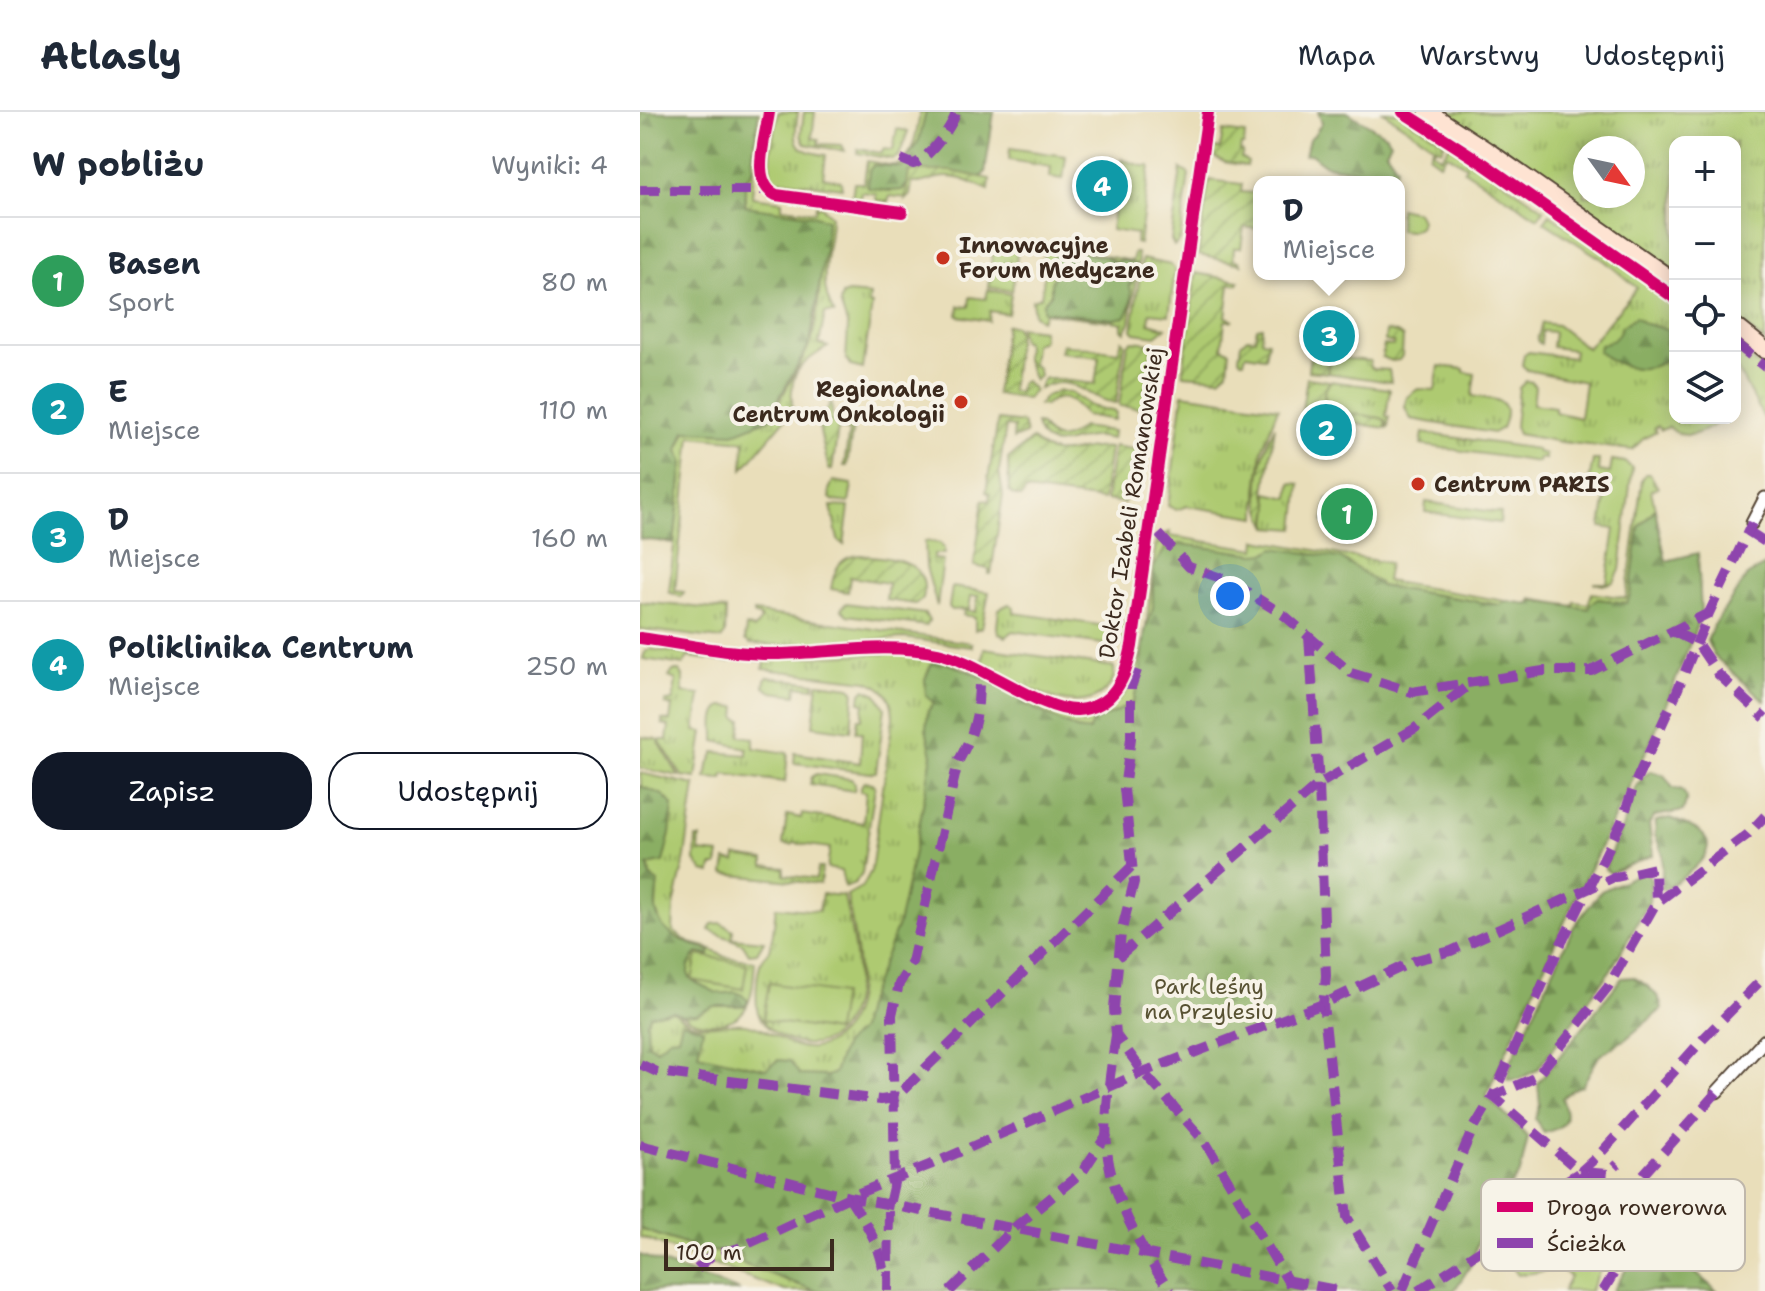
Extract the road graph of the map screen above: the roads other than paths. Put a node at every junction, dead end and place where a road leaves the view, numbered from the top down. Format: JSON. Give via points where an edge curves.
{"nodes":[{"id":1,"x":769,"y":112,"type":"edge"},
{"id":2,"x":1208,"y":112,"type":"edge"},
{"id":3,"x":1428,"y":112,"type":"edge"},
{"id":4,"x":902,"y":212,"type":"dead end"},
{"id":5,"x":1672,"y":280,"type":"edge"},
{"id":6,"x":1741,"y":331,"type":"edge"},
{"id":7,"x":1765,"y":350,"type":"edge"},
{"id":8,"x":1765,"y":498,"type":"edge"},
{"id":9,"x":1752,"y":523,"type":"dead end"},
{"id":10,"x":640,"y":638,"type":"edge"},
{"id":11,"x":1763,"y":1047,"type":"edge"},
{"id":12,"x":1717,"y":1092,"type":"dead end"}],
"edges":[{"from":1,"to":4,"type":"street","via":[[761,177],[770,192]]},
{"from":2,"to":10,"type":"street","name":"Doktor Izabeli Romanowskiej","via":[[1132,646],[1124,677],[1108,698],[1082,710],[1058,708],[951,656],[918,649],[766,654]]},
{"from":3,"to":5,"type":"street"},
{"from":6,"to":7,"type":"street"},
{"from":8,"to":9,"type":"street"},
{"from":11,"to":12,"type":"street"}]}
